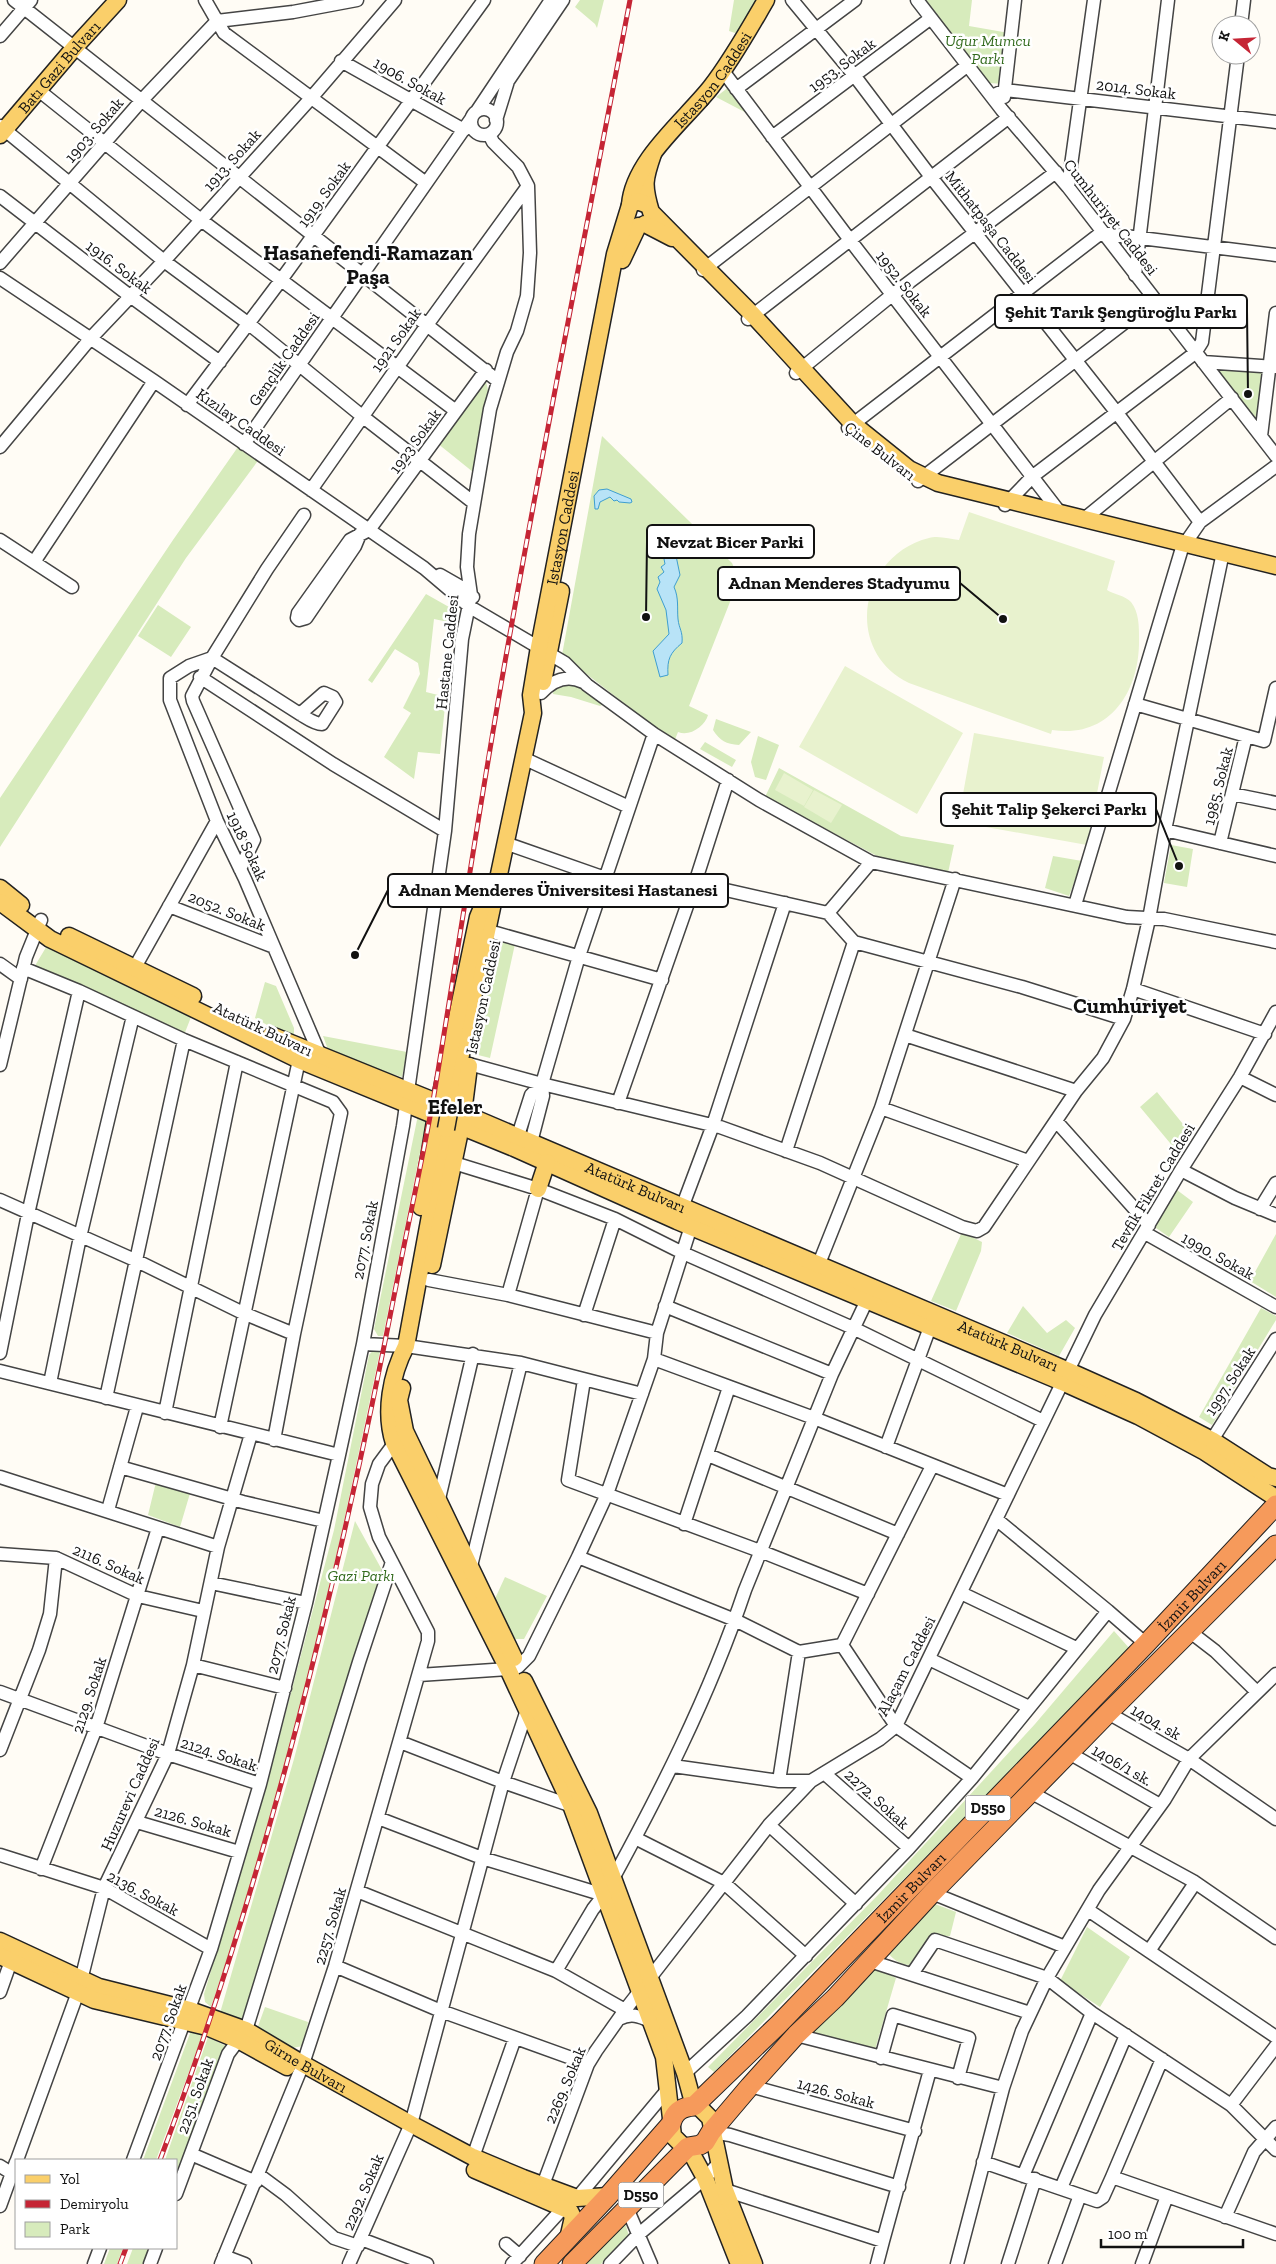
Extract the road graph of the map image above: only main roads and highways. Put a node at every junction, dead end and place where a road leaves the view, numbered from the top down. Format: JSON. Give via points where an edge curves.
{"nodes":[{"id":1,"x":106,"y":0,"type":"edge"},
{"id":2,"x":118,"y":0,"type":"edge"},
{"id":3,"x":766,"y":0,"type":"edge"},
{"id":4,"x":71,"y":44,"type":"junction"},
{"id":5,"x":1,"y":128,"type":"edge"},
{"id":6,"x":653,"y":154,"type":"junction"},
{"id":7,"x":628,"y":209,"type":"junction"},
{"id":8,"x":646,"y":217,"type":"junction"},
{"id":9,"x":1007,"y":503,"type":"junction"},
{"id":10,"x":1183,"y":545,"type":"junction"},
{"id":11,"x":1276,"y":566,"type":"edge"},
{"id":12,"x":1276,"y":570,"type":"edge"},
{"id":13,"x":540,"y":652,"type":"junction"},
{"id":14,"x":533,"y":713,"type":"junction"},
{"id":15,"x":497,"y":881,"type":"junction"},
{"id":16,"x":0,"y":888,"type":"edge"},
{"id":17,"x":0,"y":902,"type":"edge"},
{"id":18,"x":39,"y":925,"type":"junction"},
{"id":19,"x":132,"y":973,"type":"junction"},
{"id":20,"x":318,"y":1061,"type":"junction"},
{"id":21,"x":449,"y":1115,"type":"junction"},
{"id":22,"x":522,"y":1145,"type":"junction"},
{"id":23,"x":547,"y":1162,"type":"junction"},
{"id":24,"x":538,"y":1189,"type":"road end"},
{"id":25,"x":686,"y":1217,"type":"junction"},
{"id":26,"x":816,"y":1272,"type":"junction"},
{"id":27,"x":412,"y":1313,"type":"junction"},
{"id":28,"x":406,"y":1346,"type":"junction"},
{"id":29,"x":1066,"y":1376,"type":"junction"},
{"id":30,"x":1276,"y":1478,"type":"edge"},
{"id":31,"x":1276,"y":1498,"type":"edge"},
{"id":32,"x":1276,"y":1505,"type":"edge"},
{"id":33,"x":1276,"y":1545,"type":"edge"},
{"id":34,"x":513,"y":1668,"type":"junction"},
{"id":35,"x":529,"y":1704,"type":"junction"},
{"id":36,"x":0,"y":1941,"type":"edge"},
{"id":37,"x":6,"y":1958,"type":"edge"},
{"id":38,"x":645,"y":1984,"type":"junction"},
{"id":39,"x":79,"y":1986,"type":"junction"},
{"id":40,"x":694,"y":2106,"type":"junction"},
{"id":41,"x":671,"y":2124,"type":"junction"},
{"id":42,"x":408,"y":2129,"type":"junction"},
{"id":43,"x":711,"y":2132,"type":"junction"},
{"id":44,"x":688,"y":2147,"type":"junction"},
{"id":45,"x":541,"y":2192,"type":"junction"},
{"id":46,"x":608,"y":2196,"type":"junction"},
{"id":47,"x":571,"y":2203,"type":"junction"},
{"id":48,"x":568,"y":2239,"type":"junction"},
{"id":49,"x":544,"y":2264,"type":"edge"},
{"id":50,"x":572,"y":2264,"type":"edge"},
{"id":51,"x":739,"y":2264,"type":"edge"},
{"id":52,"x":754,"y":2264,"type":"edge"}],
"edges":[{"from":1,"to":4,"type":"main road","name":"Batı Gazi Bulvarı"},
{"from":2,"to":4,"type":"main road","name":"Batı Gazi Bulvarı"},
{"from":3,"to":6,"type":"main road","name":"Istasyon Caddesi","via":[[723,71]]},
{"from":4,"to":5,"type":"main road","name":"Batı Gazi Bulvarı"},
{"from":4,"to":5,"type":"main road","name":"Batı Gazi Bulvarı","via":[[37,90]]},
{"from":6,"to":7,"type":"main road","name":"Istasyon Caddesi","via":[[638,179]]},
{"from":6,"to":8,"type":"main road","via":[[645,179]]},
{"from":7,"to":8,"type":"main road","name":"Çine Bulvarı","via":[[631,223]]},
{"from":7,"to":8,"type":"main road","name":"Çine Bulvarı","via":[[641,201]]},
{"from":7,"to":13,"type":"main road","name":"Istasyon Caddesi","via":[[615,254]]},
{"from":8,"to":9,"type":"main road","name":"Çine Bulvarı","via":[[705,269],[850,426],[903,473],[936,490]]},
{"from":8,"to":13,"type":"main road","via":[[624,254]]},
{"from":9,"to":10,"type":"main road","name":"Çine Bulvarı"},
{"from":9,"to":10,"type":"main road","name":"Çine Bulvarı"},
{"from":10,"to":11,"type":"main road","name":"Çine Bulvarı"},
{"from":10,"to":12,"type":"main road","name":"Çine Bulvarı"},
{"from":13,"to":14,"type":"main road","name":"Istasyon Caddesi","via":[[531,695]]},
{"from":13,"to":14,"type":"main road","via":[[541,694]]},
{"from":14,"to":15,"type":"main road","name":"Istasyon Caddesi"},
{"from":15,"to":21,"type":"main road","name":"Istasyon Caddesi"},
{"from":15,"to":21,"type":"main road","name":"Istasyon Caddesi","via":[[500,906],[496,933],[469,1064]]},
{"from":16,"to":18,"type":"main road","name":"Atatürk Bulvarı"},
{"from":17,"to":18,"type":"main road"},
{"from":18,"to":19,"type":"main road","name":"Atatürk Bulvarı"},
{"from":19,"to":20,"type":"main road","name":"Atatürk Bulvarı","via":[[277,1038]]},
{"from":19,"to":20,"type":"main road","name":"Atatürk Bulvarı","via":[[299,1060]]},
{"from":20,"to":21,"type":"main road","name":"Atatürk Bulvarı"},
{"from":21,"to":22,"type":"main road","name":"Atatürk Bulvarı"},
{"from":21,"to":27,"type":"main road"},
{"from":21,"to":27,"type":"main road","name":"Istasyon Caddesi","via":[[454,1163],[429,1280]]},
{"from":22,"to":23,"type":"main road"},
{"from":22,"to":25,"type":"main road","name":"Atatürk Bulvarı"},
{"from":23,"to":24,"type":"main road"},
{"from":23,"to":25,"type":"main road"},
{"from":25,"to":26,"type":"main road","name":"Atatürk Bulvarı"},
{"from":26,"to":29,"type":"main road","name":"Atatürk Bulvarı"},
{"from":26,"to":29,"type":"main road","name":"Atatürk Bulvarı","via":[[867,1300],[930,1327]]},
{"from":27,"to":28,"type":"main road"},
{"from":28,"to":34,"type":"main road","via":[[399,1400],[405,1431],[471,1566]]},
{"from":28,"to":34,"type":"main road","via":[[397,1363],[388,1418],[394,1443]]},
{"from":29,"to":30,"type":"main road","name":"Atatürk Bulvarı","via":[[1136,1401]]},
{"from":29,"to":31,"type":"main road","name":"Atatürk Bulvarı","via":[[1176,1436]]},
{"from":32,"to":40,"type":"highway","name":"İzmir Bulvarı","number":"D550","via":[[779,2024]]},
{"from":33,"to":43,"type":"highway","name":"İzmir Bulvarı","number":"D550","via":[[932,1893],[835,1998],[796,2035]]},
{"from":34,"to":35,"type":"main road"},
{"from":35,"to":38,"type":"main road","via":[[604,1895]]},
{"from":35,"to":38,"type":"main road","via":[[589,1813]]},
{"from":36,"to":39,"type":"main road","name":"Girne Bulvarı"},
{"from":37,"to":39,"type":"main road","name":"Girne Bulvarı"},
{"from":38,"to":40,"type":"main road","via":[[685,2072]]},
{"from":38,"to":41,"type":"main road","via":[[664,2057]]},
{"from":39,"to":42,"type":"main road","name":"Girne Bulvarı","via":[[94,2000],[188,2016],[207,2027],[242,2035]]},
{"from":40,"to":41,"type":"highway","name":"İzmir Bulvarı","number":"D550","via":[[681,2108]]},
{"from":40,"to":43,"type":"main road","via":[[710,2118]]},
{"from":41,"to":44,"type":"main road","via":[[673,2136]]},
{"from":41,"to":46,"type":"highway","name":"İzmir Bulvarı","number":"D550"},
{"from":42,"to":45,"type":"main road","name":"Girne Bulvarı","via":[[473,2157]]},
{"from":42,"to":45,"type":"main road","name":"Girne Bulvarı","via":[[469,2167]]},
{"from":43,"to":44,"type":"highway","name":"İzmir Bulvarı","number":"D550","via":[[700,2145]]},
{"from":43,"to":52,"type":"main road","via":[[725,2190]]},
{"from":44,"to":50,"type":"highway","name":"İzmir Bulvarı","number":"D550"},
{"from":44,"to":51,"type":"main road","via":[[705,2178]]},
{"from":45,"to":47,"type":"main road","name":"Girne Bulvarı"},
{"from":46,"to":47,"type":"main road","name":"Girne Bulvarı"},
{"from":46,"to":48,"type":"highway","name":"İzmir Bulvarı","number":"D550"},
{"from":47,"to":48,"type":"main road","via":[[573,2217]]},
{"from":48,"to":49,"type":"highway","name":"İzmir Bulvarı","number":"D550"}]}
